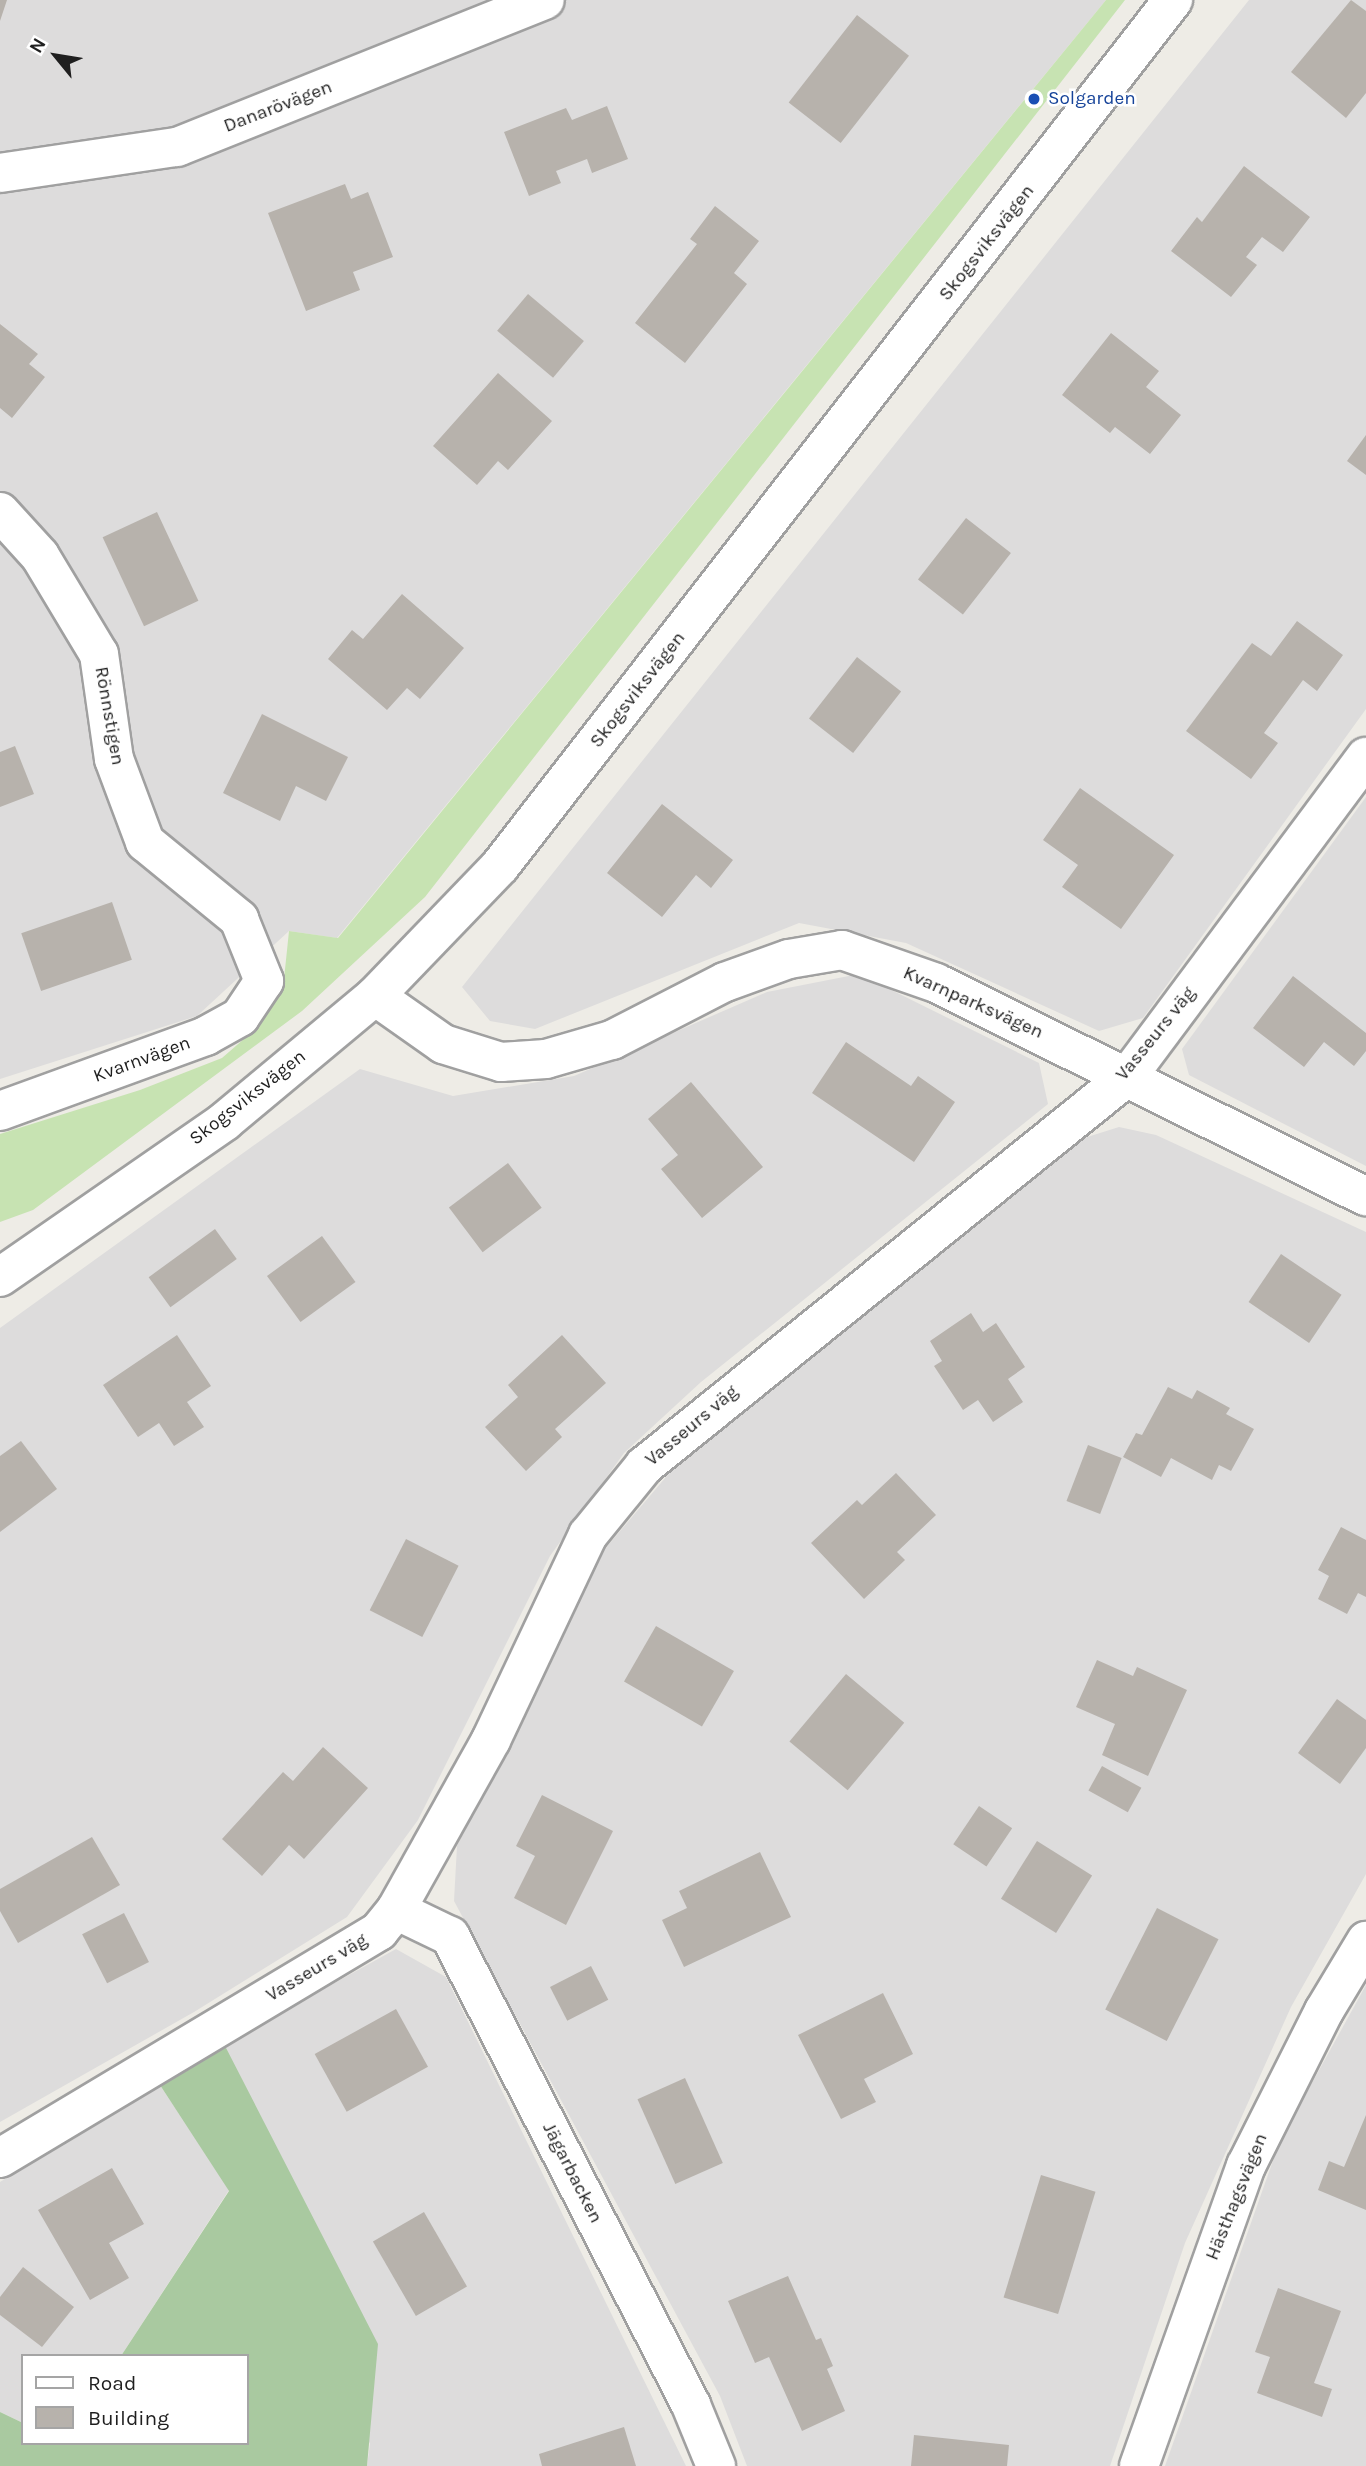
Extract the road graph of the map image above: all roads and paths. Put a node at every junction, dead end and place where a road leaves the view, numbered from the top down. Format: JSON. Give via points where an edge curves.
{"nodes":[{"id":1,"x":545,"y":0,"type":"edge"},
{"id":2,"x":1173,"y":0,"type":"edge"},
{"id":3,"x":0,"y":173,"type":"edge"},
{"id":4,"x":0,"y":512,"type":"edge"},
{"id":5,"x":1366,"y":757,"type":"edge"},
{"id":6,"x":264,"y":981,"type":"joint"},
{"id":7,"x":375,"y":996,"type":"junction"},
{"id":8,"x":1128,"y":1076,"type":"junction"},
{"id":9,"x":0,"y":1111,"type":"edge"},
{"id":10,"x":1366,"y":1196,"type":"edge"},
{"id":11,"x":0,"y":1277,"type":"edge"},
{"id":12,"x":396,"y":1910,"type":"junction"},
{"id":13,"x":1366,"y":1941,"type":"edge"},
{"id":14,"x":0,"y":2158,"type":"edge"},
{"id":15,"x":716,"y":2466,"type":"edge"},
{"id":16,"x":1139,"y":2466,"type":"edge"}],
"edges":[{"from":1,"to":3,"type":"street","name":"Danarövägen","via":[[177,147]]},
{"from":2,"to":7,"type":"street","name":"Skogsviksvägen","via":[[500,866]]},
{"from":4,"to":6,"type":"street","name":"Rönnstigen","via":[[40,556],[99,654],[114,759],[145,842],[239,919]]},
{"from":5,"to":8,"type":"street","name":"Vasseurs väg"},
{"from":6,"to":9,"type":"street","name":"Kvarnvägen","via":[[240,1017],[206,1037]]},
{"from":7,"to":8,"type":"street","name":"Kvarnparksvägen","via":[[443,1044],[501,1062],[546,1059],[612,1040],[725,982],[789,959],[842,950],[936,982]]},
{"from":7,"to":11,"type":"street","name":"Skogsviksvägen","via":[[225,1121]]},
{"from":8,"to":10,"type":"street","name":"Kvarnparksvägen"},
{"from":8,"to":12,"type":"street","name":"Vasseurs väg","via":[[644,1466],[588,1535],[491,1740]]},
{"from":12,"to":14,"type":"street","name":"Vasseurs väg","via":[[379,1931]]},
{"from":12,"to":15,"type":"street","name":"Jägarbacken","via":[[450,1936],[691,2405]]},
{"from":13,"to":16,"type":"street","name":"Hästhagsvägen","via":[[1324,2011],[1246,2166]]}]}
